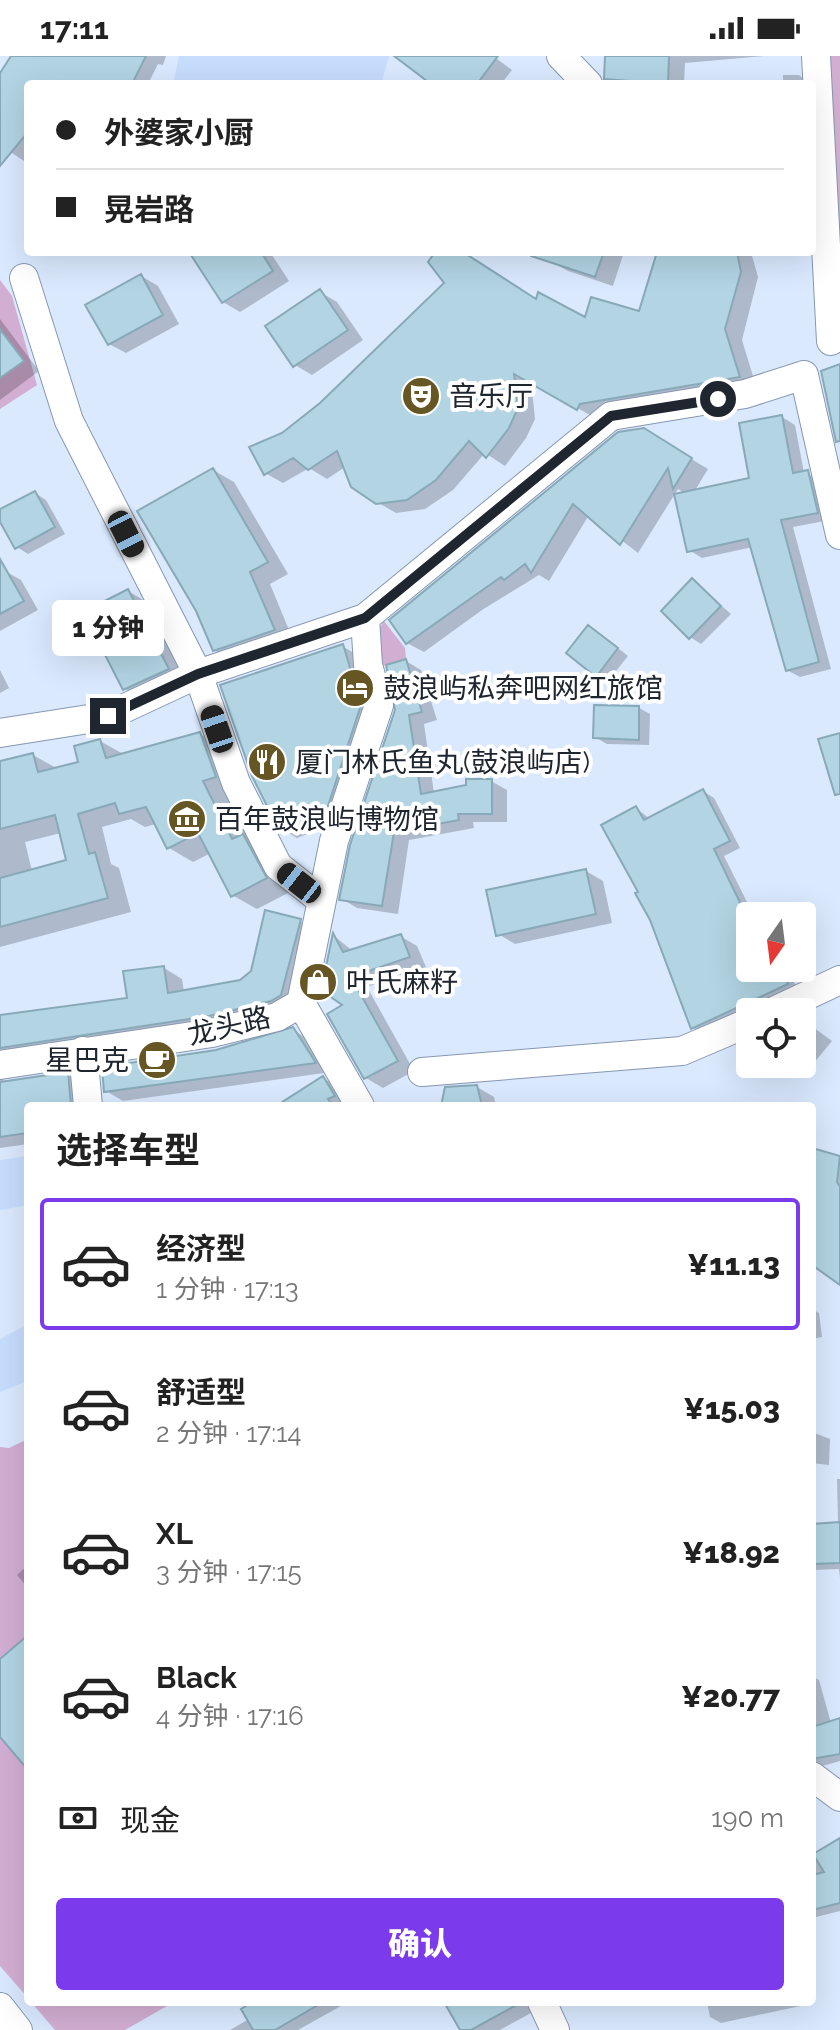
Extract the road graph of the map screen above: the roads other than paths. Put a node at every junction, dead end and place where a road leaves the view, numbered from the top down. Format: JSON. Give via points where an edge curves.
{"nodes":[{"id":1,"x":561,"y":56,"type":"edge"},
{"id":2,"x":816,"y":56,"type":"edge"},
{"id":3,"x":584,"y":80,"type":"edge"},
{"id":4,"x":816,"y":166,"type":"edge"},
{"id":5,"x":24,"y":278,"type":"dead end"},
{"id":6,"x":836,"y":340,"type":"edge"},
{"id":7,"x":804,"y":375,"type":"junction"},
{"id":8,"x":840,"y":535,"type":"edge"},
{"id":9,"x":365,"y":618,"type":"junction"},
{"id":10,"x":198,"y":674,"type":"junction"},
{"id":11,"x":0,"y":733,"type":"edge"},
{"id":12,"x":321,"y":900,"type":"junction"},
{"id":13,"x":840,"y":980,"type":"edge"},
{"id":14,"x":802,"y":998,"type":"edge"},
{"id":15,"x":301,"y":1003,"type":"junction"},
{"id":16,"x":736,"y":1028,"type":"edge"},
{"id":17,"x":83,"y":1051,"type":"junction"},
{"id":18,"x":0,"y":1065,"type":"edge"},
{"id":19,"x":422,"y":1072,"type":"dead end"},
{"id":20,"x":88,"y":1102,"type":"edge"},
{"id":21,"x":358,"y":1102,"type":"edge"},
{"id":22,"x":816,"y":1779,"type":"edge"},
{"id":23,"x":840,"y":1797,"type":"edge"},
{"id":24,"x":544,"y":2006,"type":"edge"},
{"id":25,"x":0,"y":2007,"type":"edge"},
{"id":26,"x":18,"y":2030,"type":"edge"},
{"id":27,"x":555,"y":2030,"type":"edge"}],
"edges":[{"from":1,"to":3,"type":"street"},
{"from":2,"to":4,"type":"street"},
{"from":4,"to":6,"type":"street"},
{"from":5,"to":10,"type":"street","via":[[69,421]]},
{"from":6,"to":7,"type":"street","via":[[816,344]]},
{"from":7,"to":8,"type":"street"},
{"from":7,"to":9,"type":"street","via":[[745,394],[611,416]]},
{"from":9,"to":10,"type":"street"},
{"from":9,"to":12,"type":"street","name":"龙头路","via":[[368,665],[379,705],[334,841]]},
{"from":10,"to":11,"type":"street","via":[[108,716]]},
{"from":10,"to":12,"type":"street","via":[[236,783],[278,866]]},
{"from":12,"to":15,"type":"street","name":"龙头路"},
{"from":13,"to":14,"type":"street"},
{"from":15,"to":17,"type":"street","name":"龙头路","via":[[277,1017],[212,1033]]},
{"from":15,"to":21,"type":"street"},
{"from":16,"to":19,"type":"street","via":[[682,1051]]},
{"from":17,"to":18,"type":"street","name":"龙头路"},
{"from":17,"to":20,"type":"street"},
{"from":22,"to":23,"type":"street"},
{"from":24,"to":27,"type":"street"},
{"from":25,"to":26,"type":"street"}]}
